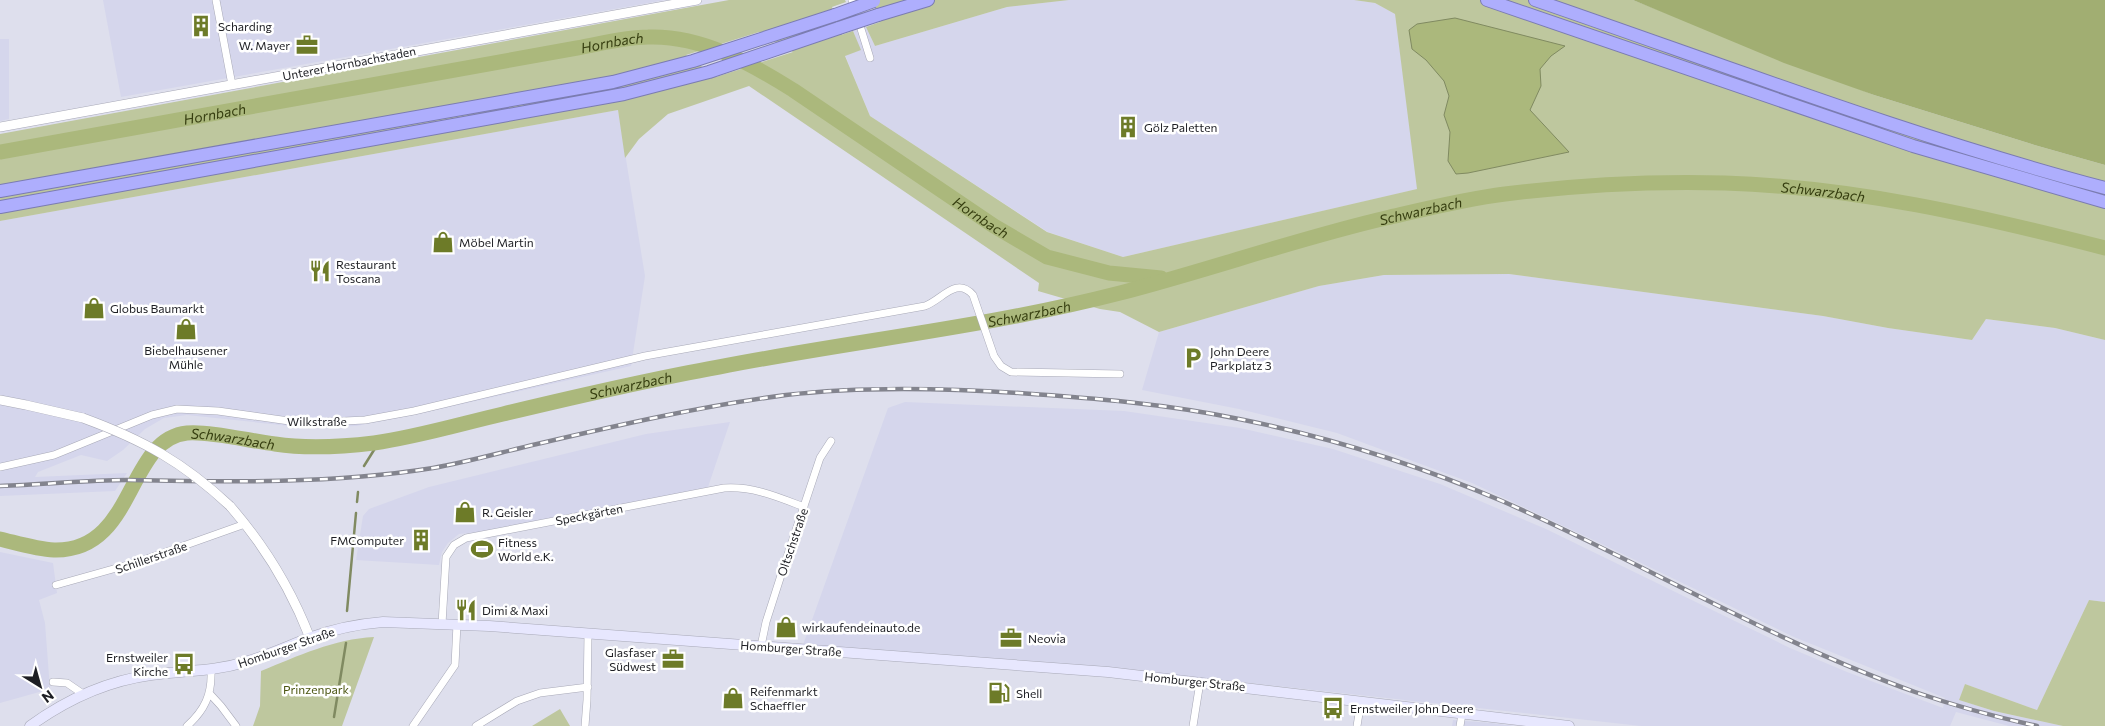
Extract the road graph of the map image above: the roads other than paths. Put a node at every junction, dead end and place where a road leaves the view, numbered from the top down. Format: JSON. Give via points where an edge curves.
{"nodes":[{"id":1,"x":216,"y":0,"type":"edge"},
{"id":2,"x":696,"y":0,"type":"edge"},
{"id":3,"x":852,"y":0,"type":"edge"},
{"id":4,"x":928,"y":0,"type":"edge"},
{"id":5,"x":1488,"y":0,"type":"edge"},
{"id":6,"x":1535,"y":0,"type":"edge"},
{"id":7,"x":876,"y":1,"type":"edge"},
{"id":8,"x":870,"y":58,"type":"dead end"},
{"id":9,"x":232,"y":85,"type":"junction"},
{"id":10,"x":0,"y":127,"type":"edge"},
{"id":11,"x":2105,"y":188,"type":"edge"},
{"id":12,"x":0,"y":191,"type":"edge"},
{"id":13,"x":2105,"y":202,"type":"edge"},
{"id":14,"x":0,"y":207,"type":"edge"},
{"id":15,"x":1120,"y":374,"type":"dead end"},
{"id":16,"x":0,"y":400,"type":"edge"},
{"id":17,"x":831,"y":442,"type":"dead end"},
{"id":18,"x":0,"y":467,"type":"edge"},
{"id":19,"x":804,"y":507,"type":"junction"},
{"id":20,"x":245,"y":524,"type":"junction"},
{"id":21,"x":56,"y":585,"type":"dead end"},
{"id":22,"x":442,"y":624,"type":"junction"},
{"id":23,"x":457,"y":624,"type":"junction"},
{"id":24,"x":588,"y":634,"type":"junction"},
{"id":25,"x":310,"y":638,"type":"junction"},
{"id":26,"x":761,"y":646,"type":"junction"},
{"id":27,"x":211,"y":671,"type":"junction"},
{"id":28,"x":53,"y":682,"type":"dead end"},
{"id":29,"x":1200,"y":682,"type":"junction"},
{"id":30,"x":588,"y":687,"type":"junction"},
{"id":31,"x":83,"y":694,"type":"junction"},
{"id":32,"x":210,"y":694,"type":"junction"},
{"id":33,"x":1361,"y":701,"type":"junction"},
{"id":34,"x":1462,"y":714,"type":"junction"},
{"id":35,"x":30,"y":726,"type":"edge"},
{"id":36,"x":187,"y":726,"type":"edge"},
{"id":37,"x":236,"y":726,"type":"edge"},
{"id":38,"x":413,"y":726,"type":"edge"},
{"id":39,"x":476,"y":726,"type":"edge"},
{"id":40,"x":585,"y":726,"type":"edge"},
{"id":41,"x":1193,"y":726,"type":"edge"},
{"id":42,"x":1357,"y":726,"type":"edge"},
{"id":43,"x":1460,"y":726,"type":"edge"},
{"id":44,"x":1569,"y":726,"type":"edge"}],
"edges":[{"from":1,"to":9,"type":"street"},
{"from":2,"to":9,"type":"street","name":"Unterer Hornbachstaden"},
{"from":3,"to":8,"type":"street"},
{"from":4,"to":14,"type":"highway","bridge":true,"via":[[709,72],[615,96]]},
{"from":5,"to":13,"type":"highway","via":[[1913,146]]},
{"from":6,"to":11,"type":"highway","via":[[1912,130]]},
{"from":7,"to":12,"type":"highway","bridge":true,"via":[[694,61],[613,82]]},
{"from":9,"to":10,"type":"street","name":"Unterer Hornbachstaden"},
{"from":15,"to":18,"type":"street","name":"Wilkstraße","via":[[1011,372],[1001,366],[989,342],[973,295],[967,288],[959,287],[925,306],[609,364],[365,420],[303,423],[218,411],[176,409],[152,415],[54,455]]},
{"from":16,"to":20,"type":"street","bridge":true,"via":[[82,418],[134,438],[190,471],[230,506]]},
{"from":17,"to":19,"type":"street","name":"Oltschstraße","via":[[820,458]]},
{"from":19,"to":22,"type":"street","name":"Speckgärten","via":[[757,490],[724,488],[466,538],[454,545],[446,557]]},
{"from":19,"to":26,"type":"street","name":"Oltschstraße","via":[[771,604]]},
{"from":20,"to":21,"type":"street","name":"Schillerstraße","via":[[121,567]]},
{"from":20,"to":25,"type":"street","via":[[268,554],[292,596]]},
{"from":22,"to":23,"type":"main road","name":"Homburger Straße"},
{"from":22,"to":25,"type":"main road","name":"Homburger Straße","via":[[367,623]]},
{"from":23,"to":24,"type":"main road","name":"Homburger Straße"},
{"from":23,"to":38,"type":"street","via":[[455,665]]},
{"from":24,"to":26,"type":"main road","name":"Homburger Straße"},
{"from":24,"to":30,"type":"street"},
{"from":25,"to":27,"type":"main road","name":"Homburger Straße","via":[[254,660]]},
{"from":26,"to":29,"type":"main road","name":"Homburger Straße"},
{"from":27,"to":31,"type":"main road","name":"Homburger Straße","via":[[150,675]]},
{"from":27,"to":32,"type":"street"},
{"from":28,"to":31,"type":"street","via":[[67,683]]},
{"from":29,"to":33,"type":"main road","name":"Homburger Straße"},
{"from":29,"to":41,"type":"street"},
{"from":30,"to":39,"type":"street","via":[[517,701]]},
{"from":30,"to":40,"type":"street"},
{"from":31,"to":35,"type":"main road","name":"Homburger Straße"},
{"from":32,"to":36,"type":"street","via":[[201,712]]},
{"from":32,"to":37,"type":"street"},
{"from":33,"to":34,"type":"main road","name":"Homburger Straße"},
{"from":33,"to":42,"type":"street"},
{"from":34,"to":43,"type":"street"},
{"from":34,"to":44,"type":"main road","name":"Homburger Straße"}]}
